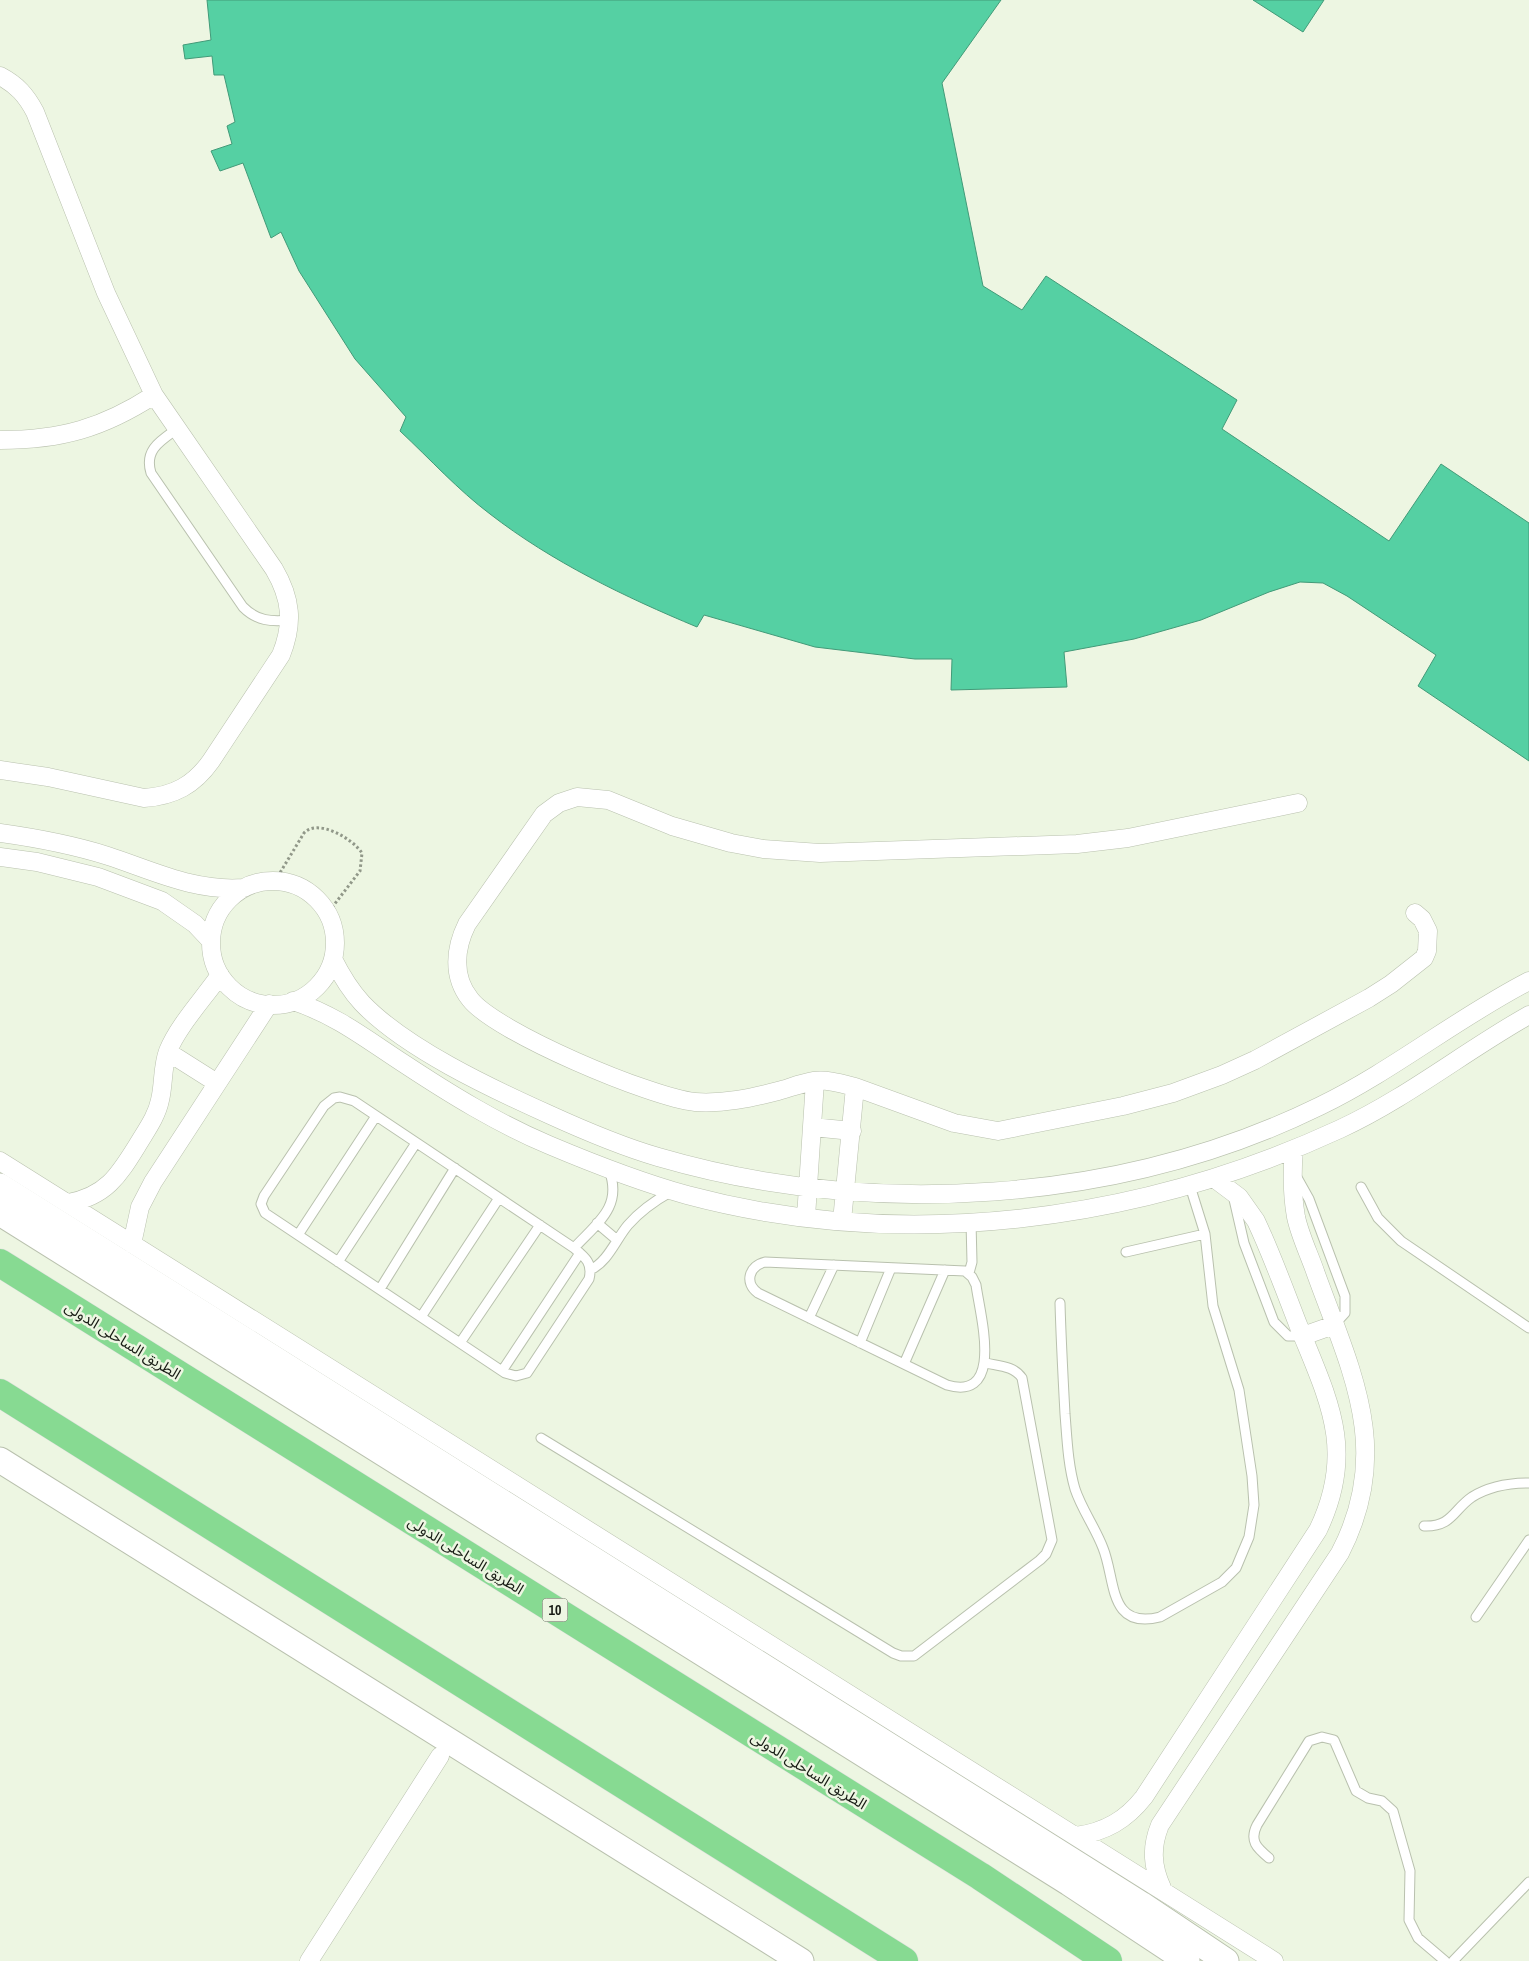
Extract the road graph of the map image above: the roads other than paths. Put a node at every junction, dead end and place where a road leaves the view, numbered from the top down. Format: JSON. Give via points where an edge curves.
{"nodes":[{"id":1,"x":0,"y":76,"type":"edge"},
{"id":2,"x":154,"y":395,"type":"junction"},
{"id":3,"x":177,"y":429,"type":"junction"},
{"id":4,"x":0,"y":440,"type":"edge"},
{"id":5,"x":290,"y":620,"type":"junction"},
{"id":6,"x":0,"y":770,"type":"edge"},
{"id":7,"x":1298,"y":803,"type":"dead end"},
{"id":8,"x":0,"y":833,"type":"edge"},
{"id":9,"x":0,"y":857,"type":"edge"},
{"id":10,"x":172,"y":878,"type":"junction"},
{"id":11,"x":245,"y":888,"type":"junction"},
{"id":12,"x":162,"y":901,"type":"junction"},
{"id":13,"x":1414,"y":913,"type":"dead end"},
{"id":14,"x":211,"y":941,"type":"junction"},
{"id":15,"x":333,"y":959,"type":"junction"},
{"id":16,"x":220,"y":975,"type":"junction"},
{"id":17,"x":1529,"y":981,"type":"edge"},
{"id":18,"x":293,"y":1002,"type":"junction"},
{"id":19,"x":268,"y":1004,"type":"junction"},
{"id":20,"x":1529,"y":1015,"type":"edge"},
{"id":21,"x":168,"y":1052,"type":"junction"},
{"id":22,"x":815,"y":1081,"type":"junction"},
{"id":23,"x":217,"y":1083,"type":"junction"},
{"id":24,"x":1358,"y":1086,"type":"junction"},
{"id":25,"x":856,"y":1087,"type":"junction"},
{"id":26,"x":1372,"y":1112,"type":"junction"},
{"id":27,"x":376,"y":1116,"type":"junction"},
{"id":28,"x":812,"y":1127,"type":"junction"},
{"id":29,"x":852,"y":1131,"type":"junction"},
{"id":30,"x":416,"y":1143,"type":"junction"},
{"id":31,"x":1294,"y":1149,"type":"junction"},
{"id":32,"x":1192,"y":1155,"type":"junction"},
{"id":33,"x":0,"y":1161,"type":"edge"},
{"id":34,"x":455,"y":1168,"type":"junction"},
{"id":35,"x":608,"y":1170,"type":"junction"},
{"id":36,"x":1084,"y":1182,"type":"junction"},
{"id":37,"x":1202,"y":1182,"type":"junction"},
{"id":38,"x":0,"y":1186,"type":"edge"},
{"id":39,"x":809,"y":1187,"type":"junction"},
{"id":40,"x":1361,"y":1187,"type":"dead end"},
{"id":41,"x":673,"y":1191,"type":"junction"},
{"id":42,"x":845,"y":1191,"type":"junction"},
{"id":43,"x":499,"y":1198,"type":"junction"},
{"id":44,"x":1091,"y":1209,"type":"junction"},
{"id":45,"x":62,"y":1212,"type":"junction"},
{"id":46,"x":0,"y":1213,"type":"edge"},
{"id":47,"x":806,"y":1217,"type":"junction"},
{"id":48,"x":842,"y":1221,"type":"junction"},
{"id":49,"x":971,"y":1222,"type":"junction"},
{"id":50,"x":597,"y":1223,"type":"junction"},
{"id":51,"x":540,"y":1225,"type":"junction"},
{"id":52,"x":1205,"y":1234,"type":"junction"},
{"id":53,"x":298,"y":1235,"type":"junction"},
{"id":54,"x":617,"y":1240,"type":"junction"},
{"id":55,"x":132,"y":1244,"type":"junction"},
{"id":56,"x":577,"y":1250,"type":"junction"},
{"id":57,"x":1126,"y":1252,"type":"dead end"},
{"id":58,"x":338,"y":1262,"type":"junction"},
{"id":59,"x":0,"y":1263,"type":"edge"},
{"id":60,"x":834,"y":1265,"type":"junction"},
{"id":61,"x":892,"y":1268,"type":"junction"},
{"id":62,"x":590,"y":1270,"type":"junction"},
{"id":63,"x":945,"y":1270,"type":"junction"},
{"id":64,"x":969,"y":1274,"type":"junction"},
{"id":65,"x":380,"y":1289,"type":"junction"},
{"id":66,"x":1060,"y":1304,"type":"dead end"},
{"id":67,"x":421,"y":1317,"type":"junction"},
{"id":68,"x":809,"y":1318,"type":"junction"},
{"id":69,"x":1334,"y":1325,"type":"junction"},
{"id":70,"x":1529,"y":1328,"type":"edge"},
{"id":71,"x":1303,"y":1336,"type":"junction"},
{"id":72,"x":460,"y":1343,"type":"junction"},
{"id":73,"x":860,"y":1343,"type":"junction"},
{"id":74,"x":904,"y":1364,"type":"junction"},
{"id":75,"x":986,"y":1364,"type":"junction"},
{"id":76,"x":502,"y":1371,"type":"junction"},
{"id":77,"x":0,"y":1394,"type":"edge"},
{"id":78,"x":541,"y":1438,"type":"dead end"},
{"id":79,"x":0,"y":1460,"type":"edge"},
{"id":80,"x":0,"y":1480,"type":"edge"},
{"id":81,"x":1529,"y":1483,"type":"edge"},
{"id":82,"x":1424,"y":1526,"type":"dead end"},
{"id":83,"x":1529,"y":1540,"type":"edge"},
{"id":84,"x":1476,"y":1617,"type":"dead end"},
{"id":85,"x":1257,"y":1624,"type":"junction"},
{"id":86,"x":1282,"y":1640,"type":"junction"},
{"id":87,"x":771,"y":1658,"type":"junction"},
{"id":88,"x":440,"y":1756,"type":"junction"},
{"id":89,"x":997,"y":1826,"type":"junction"},
{"id":90,"x":1076,"y":1836,"type":"junction"},
{"id":91,"x":1269,"y":1858,"type":"dead end"},
{"id":92,"x":1074,"y":1875,"type":"junction"},
{"id":93,"x":1529,"y":1882,"type":"edge"},
{"id":94,"x":1162,"y":1888,"type":"junction"},
{"id":95,"x":309,"y":1961,"type":"edge"},
{"id":96,"x":768,"y":1961,"type":"edge"},
{"id":97,"x":801,"y":1961,"type":"edge"},
{"id":98,"x":904,"y":1961,"type":"edge"},
{"id":99,"x":1108,"y":1961,"type":"edge"},
{"id":100,"x":1187,"y":1961,"type":"edge"},
{"id":101,"x":1226,"y":1961,"type":"edge"},
{"id":102,"x":1274,"y":1961,"type":"edge"},
{"id":103,"x":1445,"y":1961,"type":"edge"},
{"id":104,"x":1452,"y":1961,"type":"edge"}],
"edges":[{"from":1,"to":2,"type":"street","via":[[21,90],[35,112],[106,293]]},
{"from":2,"to":3,"type":"street"},
{"from":2,"to":4,"type":"street","via":[[96,427],[64,436]]},
{"from":3,"to":5,"type":"street","via":[[283,585],[289,602]]},
{"from":3,"to":5,"type":"lane","via":[[151,450],[151,473],[243,607],[250,614],[267,621]]},
{"from":5,"to":6,"type":"street","via":[[288,638],[281,655],[211,761],[196,779],[176,792],[144,798]]},
{"from":7,"to":22,"type":"street","via":[[1128,838],[1077,844],[820,853],[731,843],[672,826],[608,800],[577,797],[559,803],[544,814],[461,936],[457,963],[459,976],[477,1007],[526,1037],[608,1075],[665,1096],[704,1102],[759,1096]]},
{"from":8,"to":10,"type":"street","via":[[106,855]]},
{"from":9,"to":12,"type":"street","via":[[98,877]]},
{"from":10,"to":11,"type":"street","via":[[220,890]]},
{"from":10,"to":12,"type":"street"},
{"from":11,"to":14,"type":"street","via":[[220,910],[213,925]]},
{"from":11,"to":15,"type":"street","via":[[275,881],[306,890],[328,914],[334,936]]},
{"from":12,"to":14,"type":"street","via":[[180,911]]},
{"from":13,"to":25,"type":"street","via":[[1422,919],[1428,931],[1427,951],[1424,958],[1391,984],[1255,1060],[1173,1093],[998,1131],[954,1123]]},
{"from":14,"to":16,"type":"street","via":[[213,959]]},
{"from":15,"to":18,"type":"street","via":[[318,985]]},
{"from":15,"to":39,"type":"street","via":[[356,994],[379,1019],[467,1074],[517,1100],[602,1138],[654,1156],[730,1175]]},
{"from":16,"to":19,"type":"street","via":[[241,996]]},
{"from":16,"to":21,"type":"street"},
{"from":17,"to":24,"type":"street"},
{"from":18,"to":19,"type":"street"},
{"from":18,"to":35,"type":"street","via":[[338,1019],[456,1098],[508,1127]]},
{"from":19,"to":23,"type":"street"},
{"from":20,"to":26,"type":"street"},
{"from":21,"to":23,"type":"street"},
{"from":21,"to":45,"type":"street","via":[[158,1109],[125,1166],[101,1192]]},
{"from":22,"to":25,"type":"street"},
{"from":22,"to":28,"type":"street"},
{"from":23,"to":55,"type":"street","via":[[146,1194]]},
{"from":24,"to":26,"type":"street"},
{"from":24,"to":32,"type":"street","via":[[1286,1122]]},
{"from":25,"to":29,"type":"street"},
{"from":26,"to":31,"type":"street"},
{"from":27,"to":30,"type":"lane"},
{"from":27,"to":53,"type":"lane"},
{"from":27,"to":53,"type":"lane","via":[[347,1098],[328,1101],[264,1196],[261,1204],[265,1213]]},
{"from":28,"to":29,"type":"street"},
{"from":28,"to":39,"type":"street"},
{"from":29,"to":42,"type":"street"},
{"from":30,"to":34,"type":"lane"},
{"from":30,"to":58,"type":"lane"},
{"from":31,"to":37,"type":"street"},
{"from":31,"to":69,"type":"street","via":[[1292,1170],[1296,1219]]},
{"from":32,"to":36,"type":"street"},
{"from":32,"to":37,"type":"street"},
{"from":33,"to":45,"type":"street"},
{"from":34,"to":43,"type":"lane"},
{"from":34,"to":65,"type":"lane"},
{"from":35,"to":41,"type":"street"},
{"from":35,"to":50,"type":"lane","via":[[614,1188],[613,1198]]},
{"from":36,"to":42,"type":"street","via":[[958,1194]]},
{"from":36,"to":44,"type":"street"},
{"from":37,"to":44,"type":"street"},
{"from":37,"to":52,"type":"lane"},
{"from":37,"to":71,"type":"street","via":[[1233,1192],[1256,1221]]},
{"from":38,"to":45,"type":"main road"},
{"from":39,"to":42,"type":"street"},
{"from":39,"to":47,"type":"street"},
{"from":40,"to":70,"type":"lane","via":[[1378,1218],[1401,1241]]},
{"from":41,"to":47,"type":"street","via":[[726,1204]]},
{"from":41,"to":54,"type":"lane","via":[[640,1214]]},
{"from":42,"to":48,"type":"street"},
{"from":43,"to":51,"type":"lane"},
{"from":43,"to":67,"type":"lane"},
{"from":44,"to":49,"type":"street","via":[[1050,1216]]},
{"from":45,"to":55,"type":"street"},
{"from":45,"to":87,"type":"main road"},
{"from":46,"to":89,"type":"main road"},
{"from":47,"to":48,"type":"street"},
{"from":48,"to":49,"type":"street","via":[[900,1224]]},
{"from":49,"to":64,"type":"lane","via":[[972,1262]]},
{"from":50,"to":54,"type":"lane"},
{"from":50,"to":56,"type":"lane"},
{"from":51,"to":56,"type":"lane"},
{"from":51,"to":72,"type":"lane"},
{"from":52,"to":57,"type":"lane"},
{"from":52,"to":66,"type":"lane","via":[[1210,1294],[1234,1370],[1242,1411],[1252,1476],[1252,1520],[1240,1561],[1230,1576],[1151,1619],[1126,1613],[1116,1602],[1103,1548],[1075,1489],[1067,1436]]},
{"from":53,"to":58,"type":"lane"},
{"from":54,"to":62,"type":"lane","via":[[602,1261]]},
{"from":55,"to":87,"type":"street"},
{"from":56,"to":62,"type":"lane","via":[[588,1260]]},
{"from":56,"to":76,"type":"lane"},
{"from":58,"to":65,"type":"lane"},
{"from":59,"to":99,"type":"highway","name":"الطريق الساحلى الدولى","number":"10","via":[[971,1871]]},
{"from":60,"to":61,"type":"lane"},
{"from":60,"to":68,"type":"lane"},
{"from":60,"to":68,"type":"lane","via":[[765,1262],[752,1270],[750,1280],[754,1290]]},
{"from":61,"to":63,"type":"lane"},
{"from":61,"to":73,"type":"lane"},
{"from":62,"to":76,"type":"lane","via":[[588,1279],[531,1369],[516,1376]]},
{"from":63,"to":64,"type":"lane"},
{"from":63,"to":74,"type":"lane"},
{"from":64,"to":75,"type":"lane","via":[[976,1286]]},
{"from":65,"to":67,"type":"lane"},
{"from":67,"to":72,"type":"lane"},
{"from":68,"to":73,"type":"lane"},
{"from":69,"to":71,"type":"street"},
{"from":69,"to":86,"type":"street","via":[[1365,1423],[1364,1489],[1351,1533]]},
{"from":71,"to":85,"type":"street","via":[[1334,1422],[1337,1450],[1335,1479],[1326,1514],[1318,1530]]},
{"from":72,"to":76,"type":"lane"},
{"from":73,"to":74,"type":"lane"},
{"from":74,"to":75,"type":"lane","via":[[947,1385],[964,1387],[979,1379]]},
{"from":75,"to":78,"type":"lane","via":[[1015,1370],[1022,1378],[1052,1540],[1040,1560],[914,1656],[893,1653]]},
{"from":77,"to":98,"type":"highway"},
{"from":79,"to":97,"type":"main road"},
{"from":80,"to":88,"type":"main road"},
{"from":81,"to":82,"type":"lane","via":[[1484,1491],[1470,1498],[1445,1523]]},
{"from":83,"to":84,"type":"lane"},
{"from":85,"to":86,"type":"street"},
{"from":85,"to":90,"type":"street","via":[[1135,1808],[1112,1826]]},
{"from":86,"to":94,"type":"street","via":[[1160,1825],[1153,1851],[1155,1870]]},
{"from":87,"to":89,"type":"main road"},
{"from":87,"to":90,"type":"street"},
{"from":88,"to":95,"type":"street"},
{"from":88,"to":96,"type":"main road"},
{"from":89,"to":92,"type":"main road"},
{"from":90,"to":94,"type":"street"},
{"from":91,"to":103,"type":"lane","via":[[1254,1843],[1257,1825],[1310,1740],[1322,1737],[1334,1740],[1356,1791],[1382,1801],[1393,1811],[1410,1870],[1408,1910],[1411,1925],[1418,1938]]},
{"from":92,"to":100,"type":"main road"},
{"from":92,"to":101,"type":"main road","via":[[1141,1904]]},
{"from":93,"to":104,"type":"lane"},
{"from":94,"to":102,"type":"street"}]}
